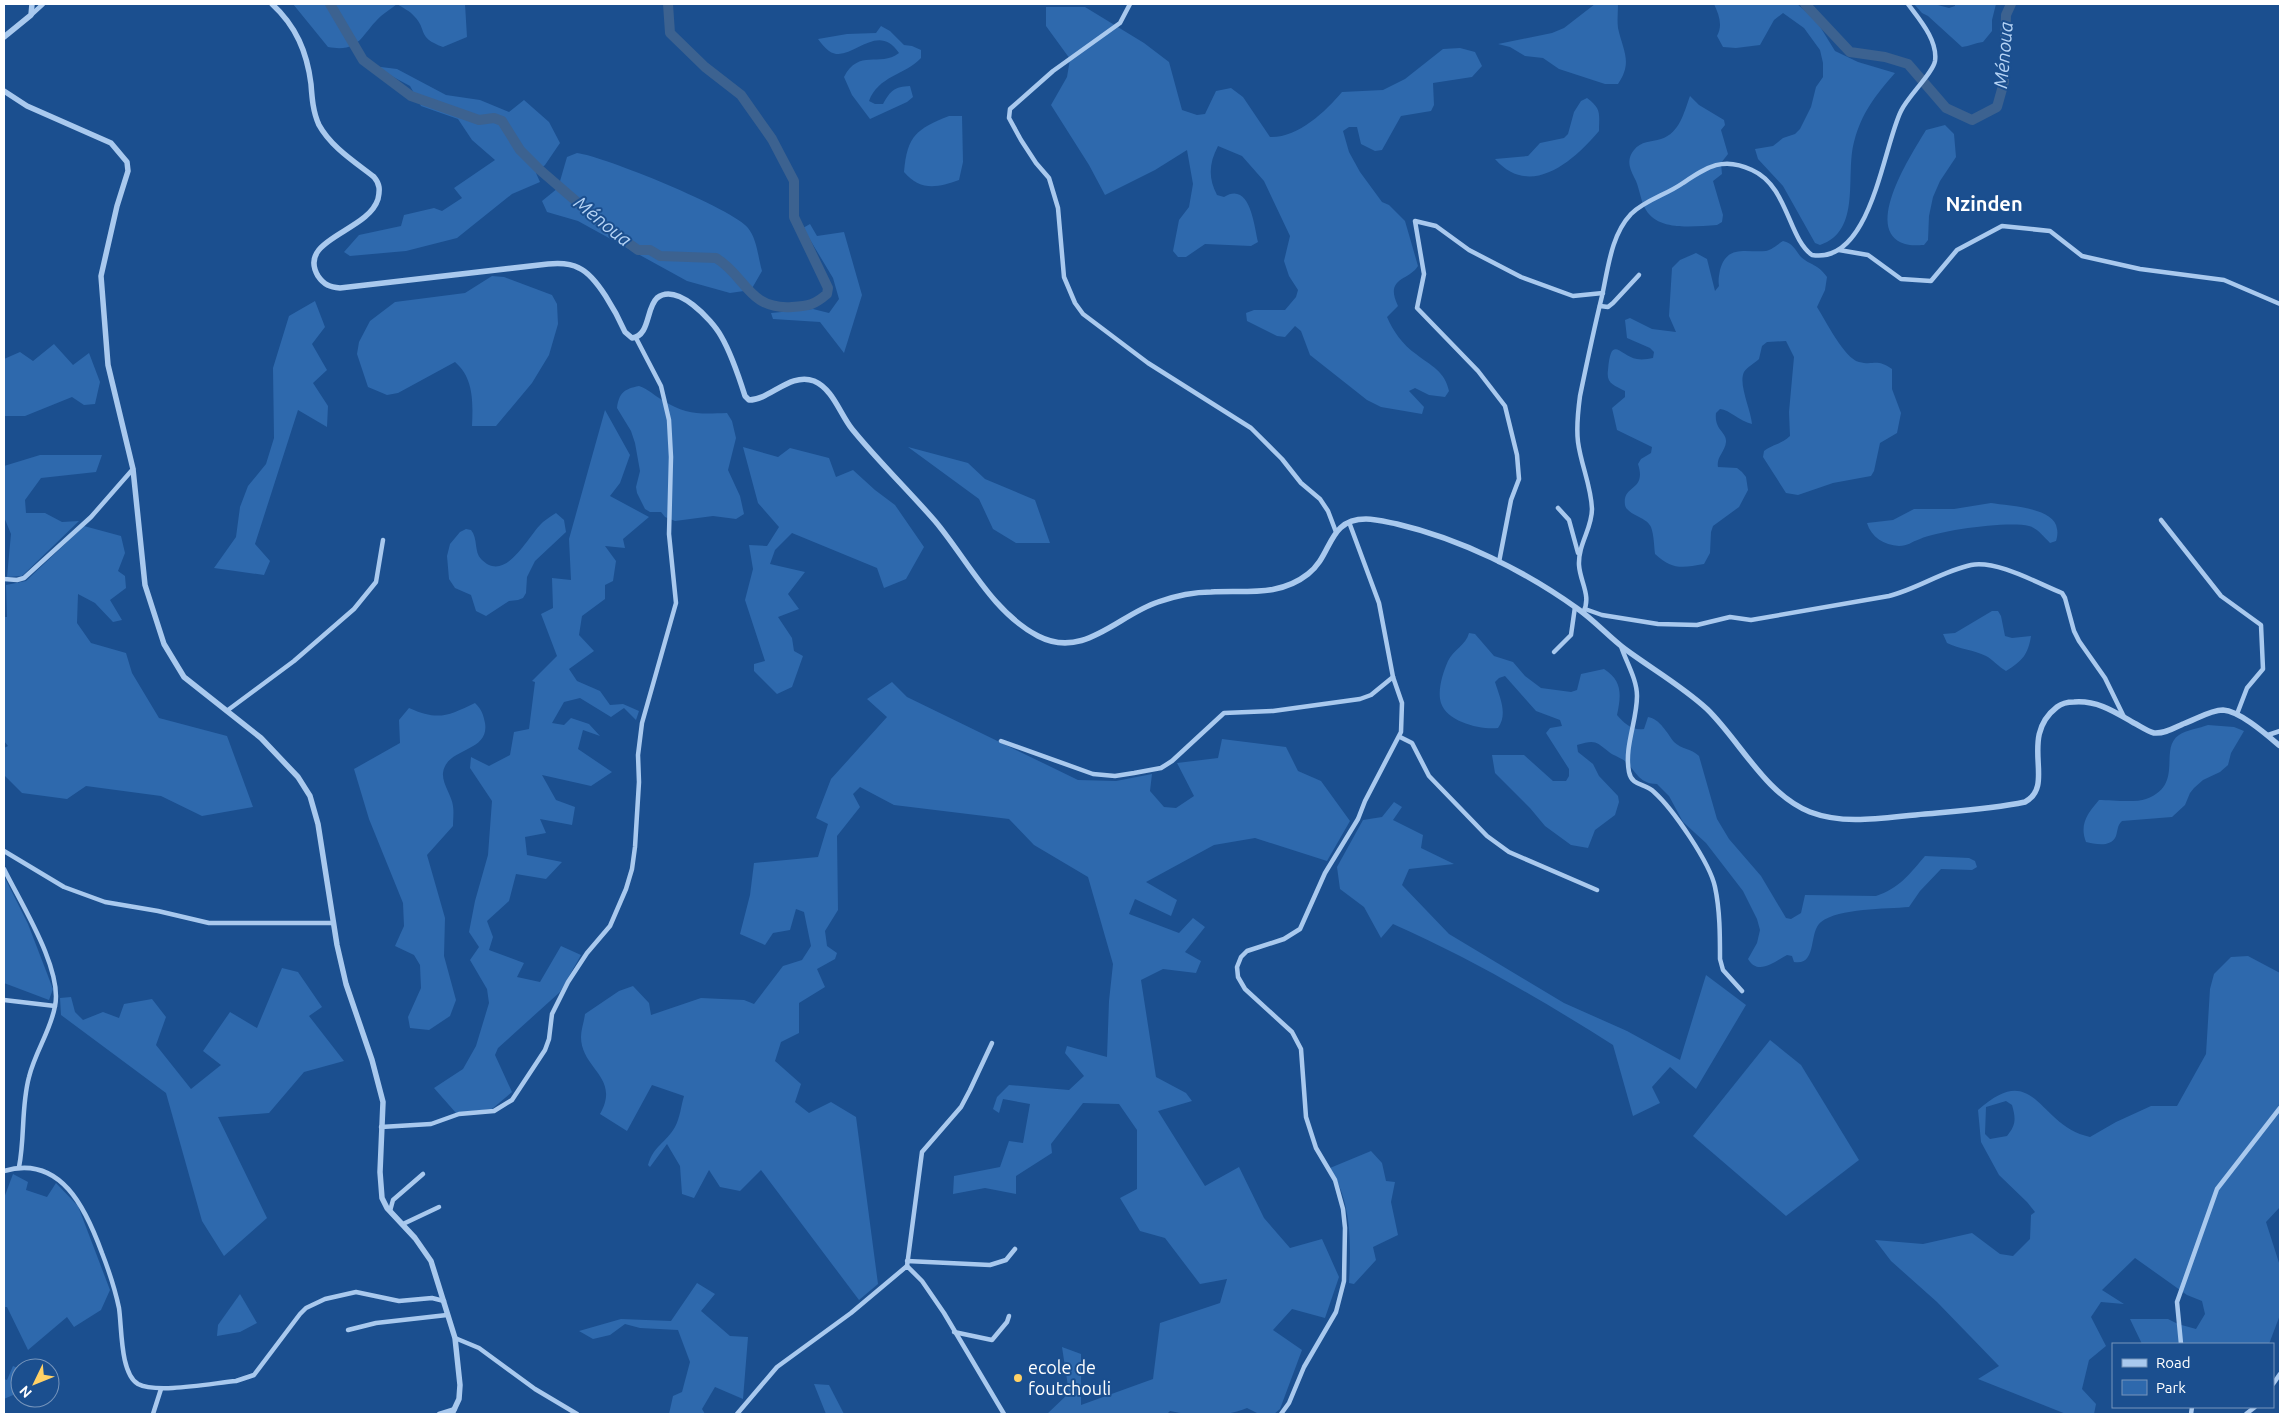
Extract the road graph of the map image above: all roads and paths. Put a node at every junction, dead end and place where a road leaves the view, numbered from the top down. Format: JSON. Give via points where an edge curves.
{"nodes":[{"id":1,"x":32,"y":4,"type":"edge"},
{"id":2,"x":43,"y":4,"type":"edge"},
{"id":3,"x":272,"y":4,"type":"edge"},
{"id":4,"x":1130,"y":4,"type":"edge"},
{"id":5,"x":1908,"y":4,"type":"edge"},
{"id":6,"x":31,"y":15,"type":"junction"},
{"id":7,"x":4,"y":37,"type":"edge"},
{"id":8,"x":4,"y":91,"type":"edge"},
{"id":9,"x":1839,"y":250,"type":"junction"},
{"id":10,"x":1639,"y":275,"type":"dead end"},
{"id":11,"x":1603,"y":293,"type":"junction"},
{"id":12,"x":2280,"y":304,"type":"edge"},
{"id":13,"x":1600,"y":306,"type":"junction"},
{"id":14,"x":636,"y":338,"type":"junction"},
{"id":15,"x":133,"y":469,"type":"junction"},
{"id":16,"x":1558,"y":508,"type":"dead end"},
{"id":17,"x":2161,"y":520,"type":"dead end"},
{"id":18,"x":1349,"y":522,"type":"junction"},
{"id":19,"x":1336,"y":532,"type":"junction"},
{"id":20,"x":383,"y":540,"type":"dead end"},
{"id":21,"x":1579,"y":554,"type":"junction"},
{"id":22,"x":1499,"y":562,"type":"junction"},
{"id":23,"x":4,"y":579,"type":"edge"},
{"id":24,"x":1575,"y":606,"type":"junction"},
{"id":25,"x":1584,"y":611,"type":"junction"},
{"id":26,"x":1621,"y":646,"type":"junction"},
{"id":27,"x":1554,"y":652,"type":"dead end"},
{"id":28,"x":1393,"y":677,"type":"junction"},
{"id":29,"x":228,"y":710,"type":"junction"},
{"id":30,"x":2236,"y":714,"type":"junction"},
{"id":31,"x":2124,"y":717,"type":"junction"},
{"id":32,"x":2280,"y":731,"type":"edge"},
{"id":33,"x":2268,"y":735,"type":"junction"},
{"id":34,"x":1400,"y":737,"type":"junction"},
{"id":35,"x":1001,"y":741,"type":"dead end"},
{"id":36,"x":2280,"y":746,"type":"edge"},
{"id":37,"x":4,"y":851,"type":"edge"},
{"id":38,"x":4,"y":869,"type":"edge"},
{"id":39,"x":1597,"y":890,"type":"dead end"},
{"id":40,"x":333,"y":923,"type":"junction"},
{"id":41,"x":1742,"y":991,"type":"dead end"},
{"id":42,"x":4,"y":1000,"type":"edge"},
{"id":43,"x":56,"y":1006,"type":"junction"},
{"id":44,"x":992,"y":1043,"type":"dead end"},
{"id":45,"x":2280,"y":1108,"type":"edge"},
{"id":46,"x":381,"y":1127,"type":"junction"},
{"id":47,"x":21,"y":1158,"type":"junction"},
{"id":48,"x":19,"y":1167,"type":"junction"},
{"id":49,"x":27,"y":1167,"type":"junction"},
{"id":50,"x":4,"y":1172,"type":"edge"},
{"id":51,"x":423,"y":1174,"type":"dead end"},
{"id":52,"x":439,"y":1207,"type":"dead end"},
{"id":53,"x":390,"y":1211,"type":"junction"},
{"id":54,"x":403,"y":1224,"type":"junction"},
{"id":55,"x":1014,"y":1249,"type":"dead end"},
{"id":56,"x":907,"y":1264,"type":"junction"},
{"id":57,"x":444,"y":1301,"type":"junction"},
{"id":58,"x":447,"y":1315,"type":"junction"},
{"id":59,"x":1009,"y":1316,"type":"dead end"},
{"id":60,"x":348,"y":1330,"type":"dead end"},
{"id":61,"x":954,"y":1332,"type":"junction"},
{"id":62,"x":455,"y":1338,"type":"junction"},
{"id":63,"x":2181,"y":1343,"type":"edge"},
{"id":64,"x":161,"y":1389,"type":"junction"},
{"id":65,"x":453,"y":1412,"type":"edge"},
{"id":66,"x":154,"y":1414,"type":"edge"},
{"id":67,"x":439,"y":1414,"type":"edge"},
{"id":68,"x":576,"y":1414,"type":"edge"},
{"id":69,"x":736,"y":1414,"type":"edge"},
{"id":70,"x":1004,"y":1414,"type":"edge"},
{"id":71,"x":1281,"y":1414,"type":"edge"}],
"edges":[{"from":1,"to":6,"type":"street"},
{"from":2,"to":6,"type":"street"},
{"from":3,"to":14,"type":"street","via":[[289,22],[304,51],[320,127],[330,140],[379,183],[379,194],[371,213],[331,238],[316,254],[314,263],[323,282],[340,288],[521,266],[571,265],[592,278],[625,332]]},
{"from":4,"to":19,"type":"street","via":[[1120,23],[1053,71],[1010,109],[1009,114],[1029,154],[1049,178],[1058,208],[1062,268],[1070,293],[1089,320],[1148,363],[1251,428],[1320,499]]},
{"from":5,"to":9,"type":"street","via":[[1927,30],[1934,46],[1935,61],[1902,108],[1874,196],[1854,236]]},
{"from":6,"to":7,"type":"street"},
{"from":8,"to":15,"type":"street","via":[[27,106],[111,143],[127,162],[128,171],[101,276],[108,365]]},
{"from":9,"to":11,"type":"street","via":[[1812,256],[1804,247],[1776,192],[1761,175],[1738,165],[1713,165],[1638,207],[1628,217],[1610,256]]},
{"from":9,"to":12,"type":"street","via":[[1868,255],[1902,279],[1931,281],[1957,250],[2002,226],[2050,231],[2082,256],[2140,269],[2224,280]]},
{"from":10,"to":13,"type":"street","via":[[1613,303]]},
{"from":11,"to":13,"type":"street"},
{"from":11,"to":22,"type":"street","via":[[1573,296],[1521,277],[1469,250],[1436,226],[1415,221],[1424,274],[1417,308],[1478,371],[1505,406],[1517,455],[1519,479],[1511,500]]},
{"from":13,"to":21,"type":"street","via":[[1578,417],[1578,442],[1589,483],[1592,510]]},
{"from":14,"to":19,"type":"street","via":[[642,332],[657,298],[666,294],[676,295],[700,311],[720,335],[749,400],[759,399],[797,381],[814,381],[936,522],[995,601],[1026,628],[1048,640],[1083,640],[1100,635],[1160,601],[1213,592],[1260,592],[1282,588],[1314,569]]},
{"from":14,"to":46,"type":"street","via":[[661,386],[670,427],[669,534],[676,604],[642,723],[635,846],[626,889],[610,926],[568,982],[552,1014],[545,1050],[512,1100],[494,1111],[459,1114],[431,1124]]},
{"from":15,"to":23,"type":"street","via":[[91,517],[24,578]]},
{"from":15,"to":29,"type":"street","via":[[142,569],[164,644],[184,677]]},
{"from":16,"to":21,"type":"street","via":[[1569,520]]},
{"from":17,"to":30,"type":"street","via":[[2220,596],[2262,625],[2263,669],[2247,688]]},
{"from":18,"to":19,"type":"street"},
{"from":18,"to":22,"type":"street","via":[[1365,519],[1425,531]]},
{"from":18,"to":28,"type":"street","via":[[1379,603]]},
{"from":20,"to":29,"type":"street","via":[[376,582],[354,609],[294,661]]},
{"from":21,"to":25,"type":"street","via":[[1586,592]]},
{"from":22,"to":24,"type":"street"},
{"from":24,"to":25,"type":"street"},
{"from":24,"to":27,"type":"street","via":[[1571,636]]},
{"from":25,"to":26,"type":"street"},
{"from":25,"to":31,"type":"street","via":[[1658,624],[1697,625],[1730,617],[1751,620],[1902,593],[1972,565],[1988,565],[2062,594],[2079,641],[2105,678]]},
{"from":26,"to":31,"type":"street","via":[[1705,707],[1784,796],[1808,811],[1838,819],[1871,820],[2025,802],[2035,794],[2039,781],[2038,735],[2044,721],[2057,707],[2065,702],[2090,701]]},
{"from":26,"to":41,"type":"street","via":[[1636,685],[1637,697],[1629,772],[1636,784],[1652,789],[1661,799],[1709,870],[1715,888],[1720,959],[1723,970]]},
{"from":28,"to":34,"type":"street","via":[[1402,703]]},
{"from":28,"to":35,"type":"street","via":[[1360,699],[1272,711],[1224,713],[1172,761],[1148,772],[1115,776],[1093,774]]},
{"from":29,"to":40,"type":"street","via":[[280,757],[310,796],[318,824]]},
{"from":30,"to":31,"type":"street","via":[[2217,711],[2159,733],[2150,732]]},
{"from":30,"to":33,"type":"street"},
{"from":32,"to":33,"type":"street"},
{"from":33,"to":36,"type":"street"},
{"from":34,"to":39,"type":"street","via":[[1412,743],[1429,776],[1487,836],[1509,852]]},
{"from":34,"to":71,"type":"street","via":[[1358,819],[1325,873],[1300,929],[1284,939],[1247,951],[1237,967],[1238,977],[1246,989],[1292,1032],[1301,1049],[1306,1117],[1316,1148],[1335,1180],[1345,1228],[1344,1281],[1336,1312]]},
{"from":37,"to":40,"type":"street","via":[[71,890],[105,902],[209,923]]},
{"from":38,"to":43,"type":"street","via":[[44,951],[55,986]]},
{"from":40,"to":46,"type":"street","via":[[350,999],[381,1091]]},
{"from":42,"to":43,"type":"street"},
{"from":43,"to":47,"type":"street","via":[[29,1077],[23,1105]]},
{"from":44,"to":56,"type":"street","via":[[961,1106],[922,1152]]},
{"from":45,"to":63,"type":"street","via":[[2217,1189],[2177,1302]]},
{"from":46,"to":53,"type":"street","via":[[380,1192]]},
{"from":47,"to":48,"type":"street"},
{"from":47,"to":49,"type":"street"},
{"from":48,"to":49,"type":"street"},
{"from":48,"to":50,"type":"street"},
{"from":49,"to":64,"type":"street","via":[[58,1179],[82,1206],[92,1225],[116,1295],[126,1366],[134,1380],[143,1386]]},
{"from":51,"to":53,"type":"street","via":[[393,1200]]},
{"from":52,"to":54,"type":"street"},
{"from":53,"to":54,"type":"street"},
{"from":54,"to":57,"type":"street","via":[[431,1261]]},
{"from":55,"to":56,"type":"street","via":[[1006,1260],[990,1265]]},
{"from":56,"to":61,"type":"street","via":[[922,1281]]},
{"from":56,"to":69,"type":"street","via":[[851,1313],[777,1367]]},
{"from":57,"to":58,"type":"street"},
{"from":57,"to":64,"type":"street","via":[[432,1298],[399,1301],[356,1292],[325,1299],[300,1314],[254,1375],[236,1381]]},
{"from":58,"to":60,"type":"street","via":[[376,1323]]},
{"from":58,"to":62,"type":"street"},
{"from":59,"to":61,"type":"street","via":[[1008,1322],[992,1340]]},
{"from":61,"to":70,"type":"street"},
{"from":62,"to":65,"type":"street","via":[[460,1385],[459,1399]]},
{"from":62,"to":68,"type":"street","via":[[479,1348]]},
{"from":64,"to":66,"type":"street"},
{"from":65,"to":67,"type":"street"}]}
